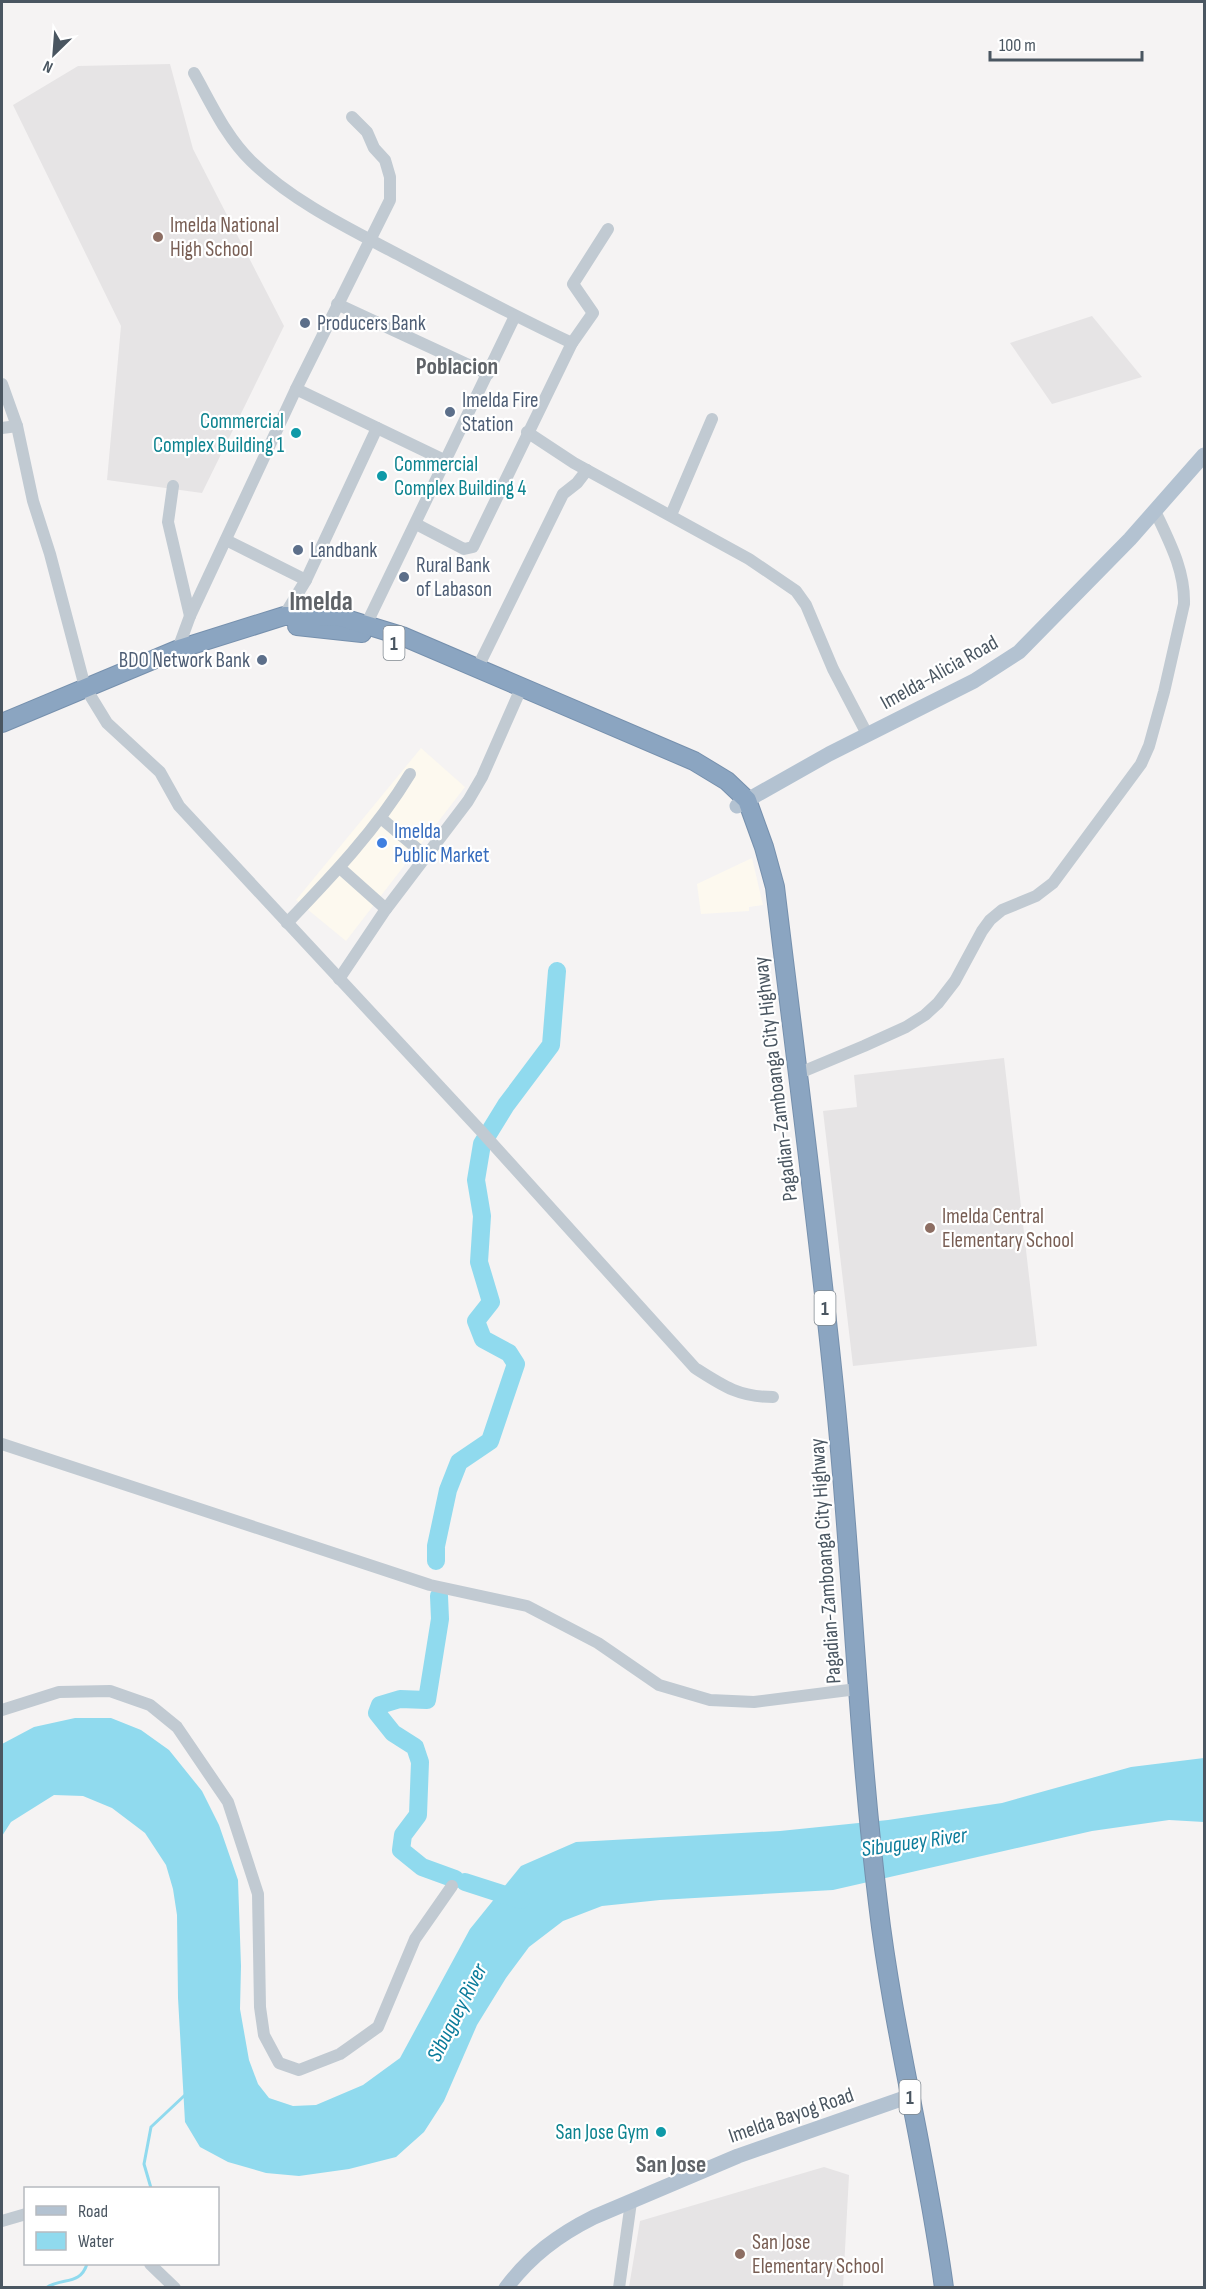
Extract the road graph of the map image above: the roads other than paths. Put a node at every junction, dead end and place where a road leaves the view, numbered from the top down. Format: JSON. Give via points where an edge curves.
{"nodes":[{"id":1,"x":194,"y":73,"type":"dead end"},
{"id":2,"x":352,"y":117,"type":"dead end"},
{"id":3,"x":608,"y":229,"type":"dead end"},
{"id":4,"x":371,"y":240,"type":"junction"},
{"id":5,"x":337,"y":304,"type":"junction"},
{"id":6,"x":515,"y":316,"type":"junction"},
{"id":7,"x":572,"y":343,"type":"junction"},
{"id":8,"x":488,"y":374,"type":"junction"},
{"id":9,"x":2,"y":384,"type":"edge"},
{"id":10,"x":296,"y":389,"type":"junction"},
{"id":11,"x":712,"y":419,"type":"dead end"},
{"id":12,"x":17,"y":426,"type":"junction"},
{"id":13,"x":2,"y":428,"type":"edge"},
{"id":14,"x":377,"y":429,"type":"junction"},
{"id":15,"x":527,"y":432,"type":"junction"},
{"id":16,"x":1204,"y":455,"type":"edge"},
{"id":17,"x":446,"y":461,"type":"junction"},
{"id":18,"x":586,"y":470,"type":"junction"},
{"id":19,"x":173,"y":486,"type":"dead end"},
{"id":20,"x":1155,"y":511,"type":"junction"},
{"id":21,"x":671,"y":515,"type":"junction"},
{"id":22,"x":416,"y":524,"type":"junction"},
{"id":23,"x":226,"y":540,"type":"junction"},
{"id":24,"x":306,"y":580,"type":"junction"},
{"id":25,"x":190,"y":616,"type":"junction"},
{"id":26,"x":284,"y":616,"type":"junction"},
{"id":27,"x":366,"y":629,"type":"junction"},
{"id":28,"x":179,"y":654,"type":"junction"},
{"id":29,"x":477,"y":669,"type":"junction"},
{"id":30,"x":88,"y":691,"type":"junction"},
{"id":31,"x":519,"y":693,"type":"junction"},
{"id":32,"x":2,"y":723,"type":"edge"},
{"id":33,"x":2,"y":734,"type":"edge"},
{"id":34,"x":867,"y":734,"type":"junction"},
{"id":35,"x":410,"y":774,"type":"dead end"},
{"id":36,"x":742,"y":803,"type":"junction"},
{"id":37,"x":382,"y":819,"type":"junction"},
{"id":38,"x":427,"y":857,"type":"junction"},
{"id":39,"x":339,"y":868,"type":"junction"},
{"id":40,"x":386,"y":909,"type":"junction"},
{"id":41,"x":287,"y":923,"type":"junction"},
{"id":42,"x":339,"y":979,"type":"junction"},
{"id":43,"x":797,"y":1074,"type":"junction"},
{"id":44,"x":773,"y":1397,"type":"dead end"},
{"id":45,"x":2,"y":1444,"type":"edge"},
{"id":46,"x":857,"y":1689,"type":"junction"},
{"id":47,"x":2,"y":1710,"type":"edge"},
{"id":48,"x":452,"y":1886,"type":"dead end"},
{"id":49,"x":910,"y":2096,"type":"junction"},
{"id":50,"x":631,"y":2202,"type":"junction"},
{"id":51,"x":24,"y":2215,"type":"edge"},
{"id":52,"x":2,"y":2221,"type":"edge"},
{"id":53,"x":151,"y":2265,"type":"edge"},
{"id":54,"x":176,"y":2288,"type":"edge"},
{"id":55,"x":506,"y":2288,"type":"edge"},
{"id":56,"x":620,"y":2288,"type":"edge"},
{"id":57,"x":944,"y":2288,"type":"edge"}],
"edges":[{"from":1,"to":4,"type":"street","via":[[229,134],[250,160],[301,200]]},
{"from":2,"to":4,"type":"street","via":[[385,160],[390,177],[390,200]]},
{"from":3,"to":7,"type":"street","via":[[573,284],[593,313]]},
{"from":4,"to":5,"type":"street"},
{"from":4,"to":6,"type":"street"},
{"from":5,"to":8,"type":"street"},
{"from":5,"to":10,"type":"street"},
{"from":6,"to":7,"type":"street"},
{"from":6,"to":8,"type":"street"},
{"from":7,"to":15,"type":"street"},
{"from":8,"to":17,"type":"street"},
{"from":9,"to":12,"type":"street"},
{"from":10,"to":14,"type":"street"},
{"from":10,"to":23,"type":"street"},
{"from":11,"to":21,"type":"street"},
{"from":12,"to":13,"type":"street"},
{"from":12,"to":30,"type":"street","via":[[33,501]]},
{"from":14,"to":17,"type":"street"},
{"from":14,"to":24,"type":"street"},
{"from":15,"to":18,"type":"street"},
{"from":15,"to":22,"type":"street","via":[[473,547],[464,549]]},
{"from":16,"to":20,"type":"main road","name":"Imelda-Alicia Road"},
{"from":17,"to":22,"type":"street"},
{"from":18,"to":21,"type":"street"},
{"from":18,"to":29,"type":"street","via":[[562,494]]},
{"from":19,"to":25,"type":"street","via":[[168,522]]},
{"from":20,"to":34,"type":"main road","name":"Imelda-Alicia Road","via":[[1019,652],[974,681]]},
{"from":20,"to":43,"type":"street","via":[[1179,566],[1184,604],[1149,746],[1134,775],[1053,883],[990,920],[955,981],[925,1015]]},
{"from":21,"to":34,"type":"street","via":[[796,591]]},
{"from":22,"to":27,"type":"street"},
{"from":23,"to":24,"type":"street"},
{"from":23,"to":25,"type":"street"},
{"from":24,"to":26,"type":"street"},
{"from":25,"to":28,"type":"street"},
{"from":26,"to":27,"type":"highway","name":"Pagadian-Zamboanga City Highway","number":"1","via":[[340,617]]},
{"from":26,"to":28,"type":"highway","name":"Pagadian-Zamboanga City Highway","number":"1"},
{"from":27,"to":28,"type":"highway","name":"Pagadian-Zamboanga City Highway","number":"1","via":[[298,626],[268,630]]},
{"from":27,"to":29,"type":"highway","name":"Pagadian-Zamboanga City Highway","number":"1","via":[[402,636]]},
{"from":27,"to":31,"type":"highway","name":"Pagadian-Zamboanga City Highway","number":"1"},
{"from":28,"to":30,"type":"highway","name":"Pagadian-Zamboanga City Highway","number":"1"},
{"from":29,"to":36,"type":"highway","name":"Pagadian-Zamboanga City Highway","number":"1","via":[[694,761],[726,781]]},
{"from":30,"to":32,"type":"highway","name":"Pagadian-Zamboanga City Highway","number":"1"},
{"from":30,"to":33,"type":"highway","name":"Pagadian-Zamboanga City Highway","number":"1"},
{"from":30,"to":41,"type":"street","via":[[106,723],[160,772],[179,806]]},
{"from":31,"to":36,"type":"highway","name":"Pagadian-Zamboanga City Highway","number":"1","via":[[694,770]]},
{"from":31,"to":38,"type":"street","via":[[482,777]]},
{"from":34,"to":36,"type":"main road","name":"Imelda-Alicia Road"},
{"from":35,"to":37,"type":"street"},
{"from":36,"to":43,"type":"highway","name":"Pagadian-Zamboanga City Highway","number":"1","via":[[758,831],[775,887]]},
{"from":37,"to":38,"type":"street"},
{"from":37,"to":39,"type":"street"},
{"from":38,"to":40,"type":"street"},
{"from":39,"to":40,"type":"street"},
{"from":39,"to":41,"type":"street"},
{"from":40,"to":42,"type":"street"},
{"from":41,"to":42,"type":"street"},
{"from":42,"to":44,"type":"street","via":[[695,1368],[726,1388],[754,1397]]},
{"from":43,"to":46,"type":"highway","name":"Pagadian-Zamboanga City Highway","number":"1","via":[[834,1388]]},
{"from":45,"to":46,"type":"street","via":[[430,1585],[527,1606],[598,1643],[658,1685],[710,1700],[753,1702]]},
{"from":46,"to":49,"type":"highway","name":"Pagadian-Zamboanga City Highway","number":"1","via":[[878,1906]]},
{"from":47,"to":48,"type":"street","via":[[59,1692],[110,1690],[150,1705],[177,1727],[228,1802],[258,1894],[260,2007],[264,2035],[279,2063],[299,2070],[340,2054],[378,2027],[415,1939]]},
{"from":49,"to":50,"type":"main road","name":"Imelda Bayog Road","via":[[738,2156]]},
{"from":49,"to":57,"type":"highway","name":"Pagadian-Zamboanga City Highway","number":"1"},
{"from":50,"to":55,"type":"main road","name":"Imelda Bayog Road","via":[[556,2238],[532,2257]]},
{"from":50,"to":56,"type":"street"},
{"from":51,"to":52,"type":"street"},
{"from":53,"to":54,"type":"street"}]}
